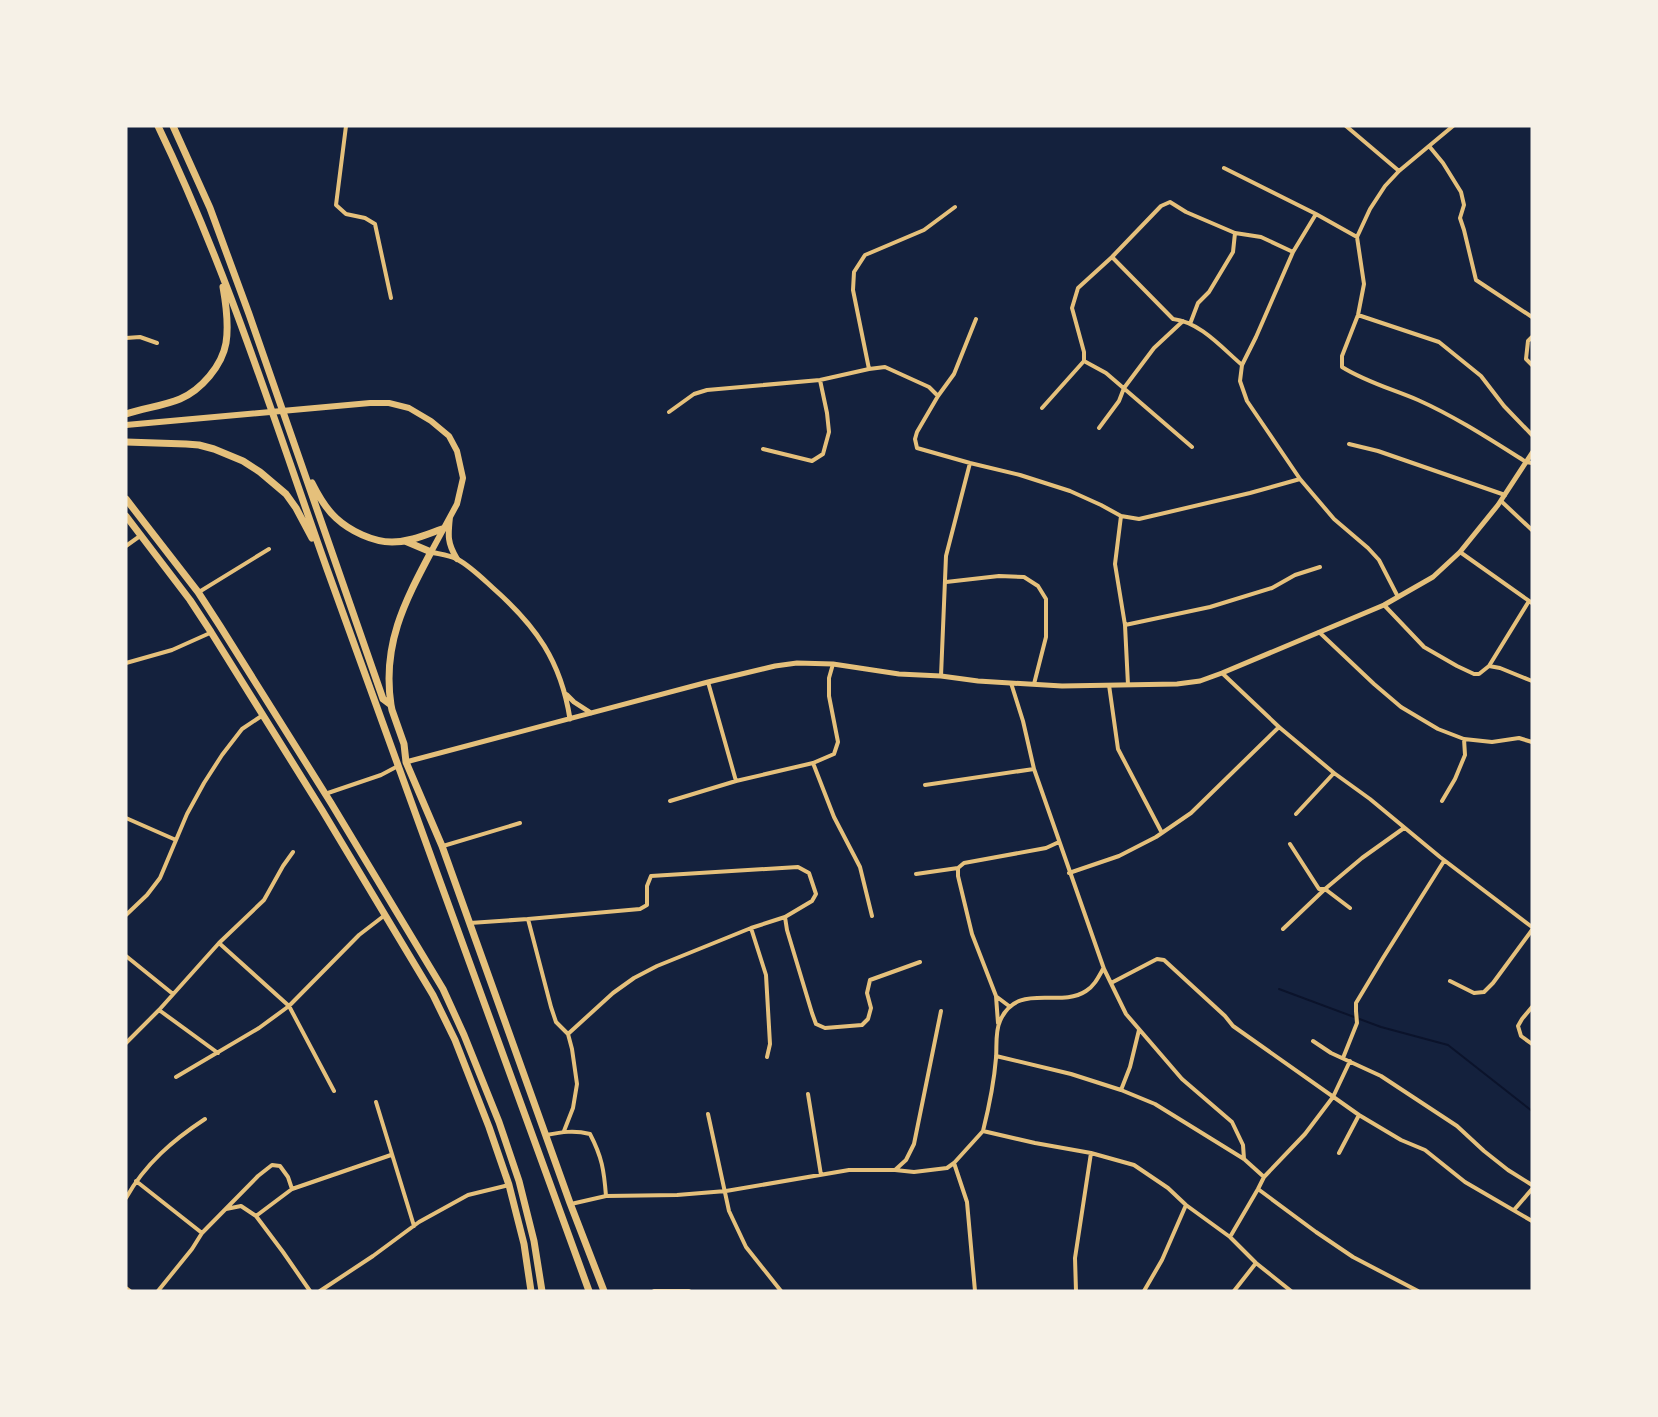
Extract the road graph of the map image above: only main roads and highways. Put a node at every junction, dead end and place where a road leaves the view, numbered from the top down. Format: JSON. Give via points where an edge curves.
{"nodes":[{"id":1,"x":158,"y":126,"type":"edge"},
{"id":2,"x":173,"y":126,"type":"edge"},
{"id":3,"x":216,"y":258,"type":"junction"},
{"id":4,"x":126,"y":414,"type":"edge"},
{"id":5,"x":126,"y":425,"type":"edge"},
{"id":6,"x":126,"y":442,"type":"edge"},
{"id":7,"x":300,"y":458,"type":"junction"},
{"id":8,"x":126,"y":499,"type":"edge"},
{"id":9,"x":450,"y":515,"type":"junction"},
{"id":10,"x":126,"y":516,"type":"edge"},
{"id":11,"x":442,"y":529,"type":"junction"},
{"id":12,"x":405,"y":541,"type":"junction"},
{"id":13,"x":431,"y":552,"type":"junction"},
{"id":14,"x":457,"y":559,"type":"road end"},
{"id":15,"x":328,"y":572,"type":"junction"},
{"id":16,"x":390,"y":705,"type":"junction"},
{"id":17,"x":339,"y":819,"type":"junction"},
{"id":18,"x":330,"y":825,"type":"junction"},
{"id":19,"x":531,"y":1291,"type":"edge"},
{"id":20,"x":542,"y":1291,"type":"edge"},
{"id":21,"x":589,"y":1291,"type":"edge"},
{"id":22,"x":604,"y":1291,"type":"edge"}],
"edges":[{"from":1,"to":3,"type":"main road"},
{"from":2,"to":7,"type":"main road","via":[[210,208]]},
{"from":3,"to":4,"type":"main road","via":[[227,329],[221,358],[193,392]]},
{"from":3,"to":15,"type":"main road"},
{"from":5,"to":9,"type":"main road","via":[[370,403],[410,408],[449,436],[457,451],[463,478]]},
{"from":6,"to":15,"type":"main road","via":[[199,446],[252,466],[286,494]]},
{"from":7,"to":12,"type":"main road","via":[[336,518],[378,541]]},
{"from":7,"to":16,"type":"main road","via":[[383,699]]},
{"from":8,"to":17,"type":"main road","via":[[198,592]]},
{"from":9,"to":11,"type":"main road"},
{"from":9,"to":14,"type":"main road","via":[[448,540]]},
{"from":10,"to":18,"type":"main road","via":[[190,600]]},
{"from":11,"to":12,"type":"main road"},
{"from":11,"to":13,"type":"main road"},
{"from":12,"to":13,"type":"main road"},
{"from":13,"to":16,"type":"main road","via":[[394,633]]},
{"from":15,"to":21,"type":"main road"},
{"from":16,"to":22,"type":"main road","via":[[406,762],[442,846]]},
{"from":17,"to":18,"type":"main road"},
{"from":17,"to":20,"type":"main road","via":[[443,989],[464,1035],[519,1180]]},
{"from":18,"to":19,"type":"main road","via":[[434,995],[455,1040],[509,1185]]}]}
